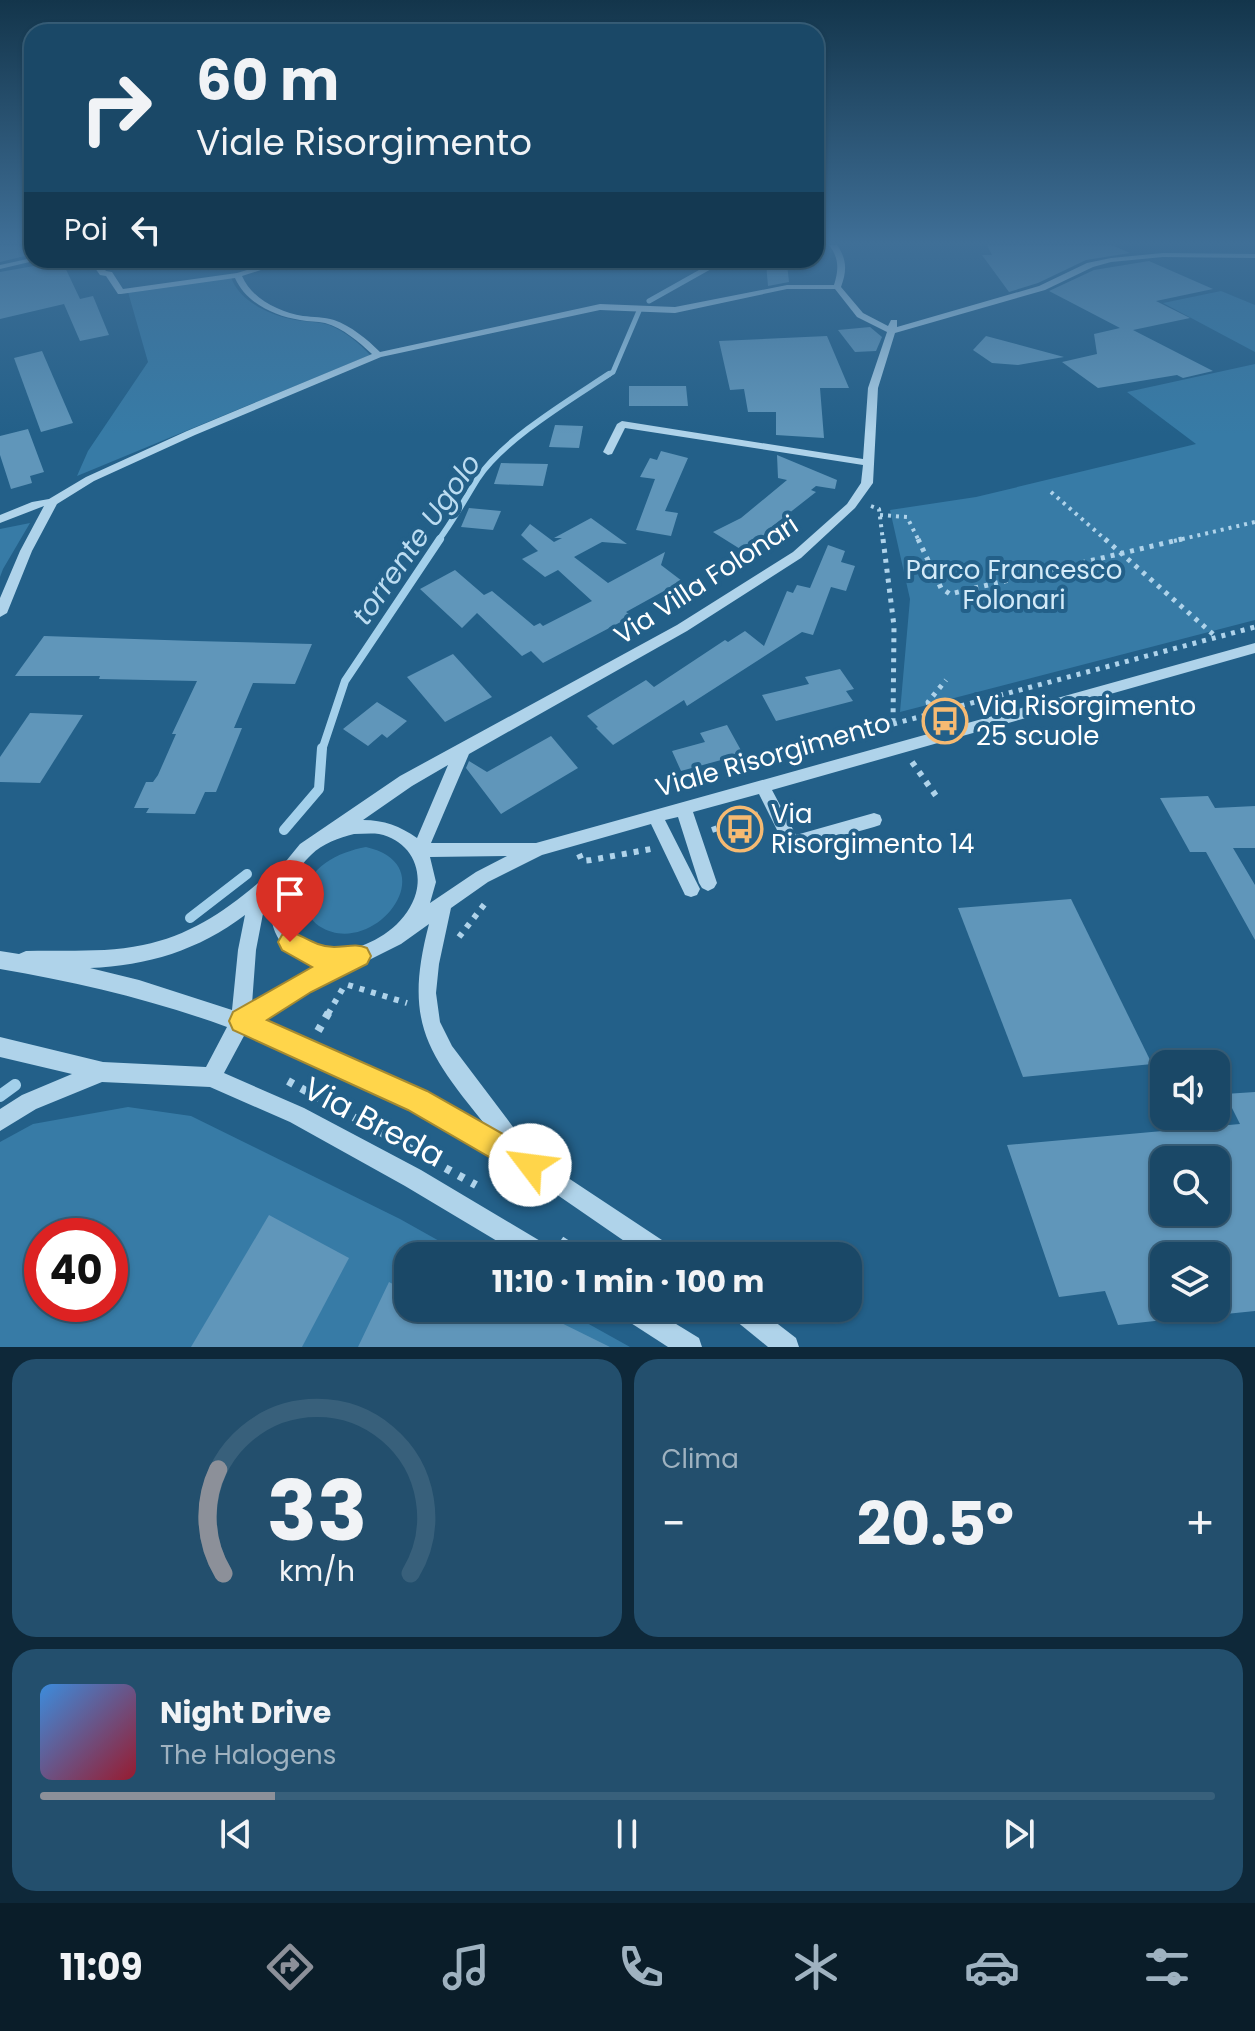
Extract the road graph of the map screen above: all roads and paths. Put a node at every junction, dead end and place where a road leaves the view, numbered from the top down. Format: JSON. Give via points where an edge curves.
{"nodes":[{"id":1,"x":272,"y":308,"type":"edge"},
{"id":2,"x":596,"y":308,"type":"edge"},
{"id":3,"x":648,"y":308,"type":"edge"},
{"id":4,"x":683,"y":308,"type":"edge"},
{"id":5,"x":854,"y":308,"type":"edge"},
{"id":6,"x":964,"y":308,"type":"edge"},
{"id":7,"x":893,"y":326,"type":"junction"},
{"id":8,"x":378,"y":355,"type":"junction"},
{"id":9,"x":608,"y":452,"type":"dead end"},
{"id":10,"x":868,"y":463,"type":"junction"},
{"id":11,"x":1051,"y":492,"type":"dead end"},
{"id":12,"x":52,"y":502,"type":"junction"},
{"id":13,"x":866,"y":505,"type":"dead end"},
{"id":14,"x":880,"y":515,"type":"junction"},
{"id":15,"x":0,"y":519,"type":"edge"},
{"id":16,"x":1255,"y":522,"type":"edge"},
{"id":17,"x":1121,"y":554,"type":"junction"},
{"id":18,"x":0,"y":613,"type":"edge"},
{"id":19,"x":1255,"y":627,"type":"edge"},
{"id":20,"x":1212,"y":634,"type":"dead end"},
{"id":21,"x":1255,"y":648,"type":"edge"},
{"id":22,"x":946,"y":680,"type":"dead end"},
{"id":23,"x":931,"y":714,"type":"junction"},
{"id":24,"x":893,"y":724,"type":"junction"},
{"id":25,"x":895,"y":737,"type":"dead end"},
{"id":26,"x":462,"y":751,"type":"junction"},
{"id":27,"x":909,"y":758,"type":"dead end"},
{"id":28,"x":762,"y":785,"type":"junction"},
{"id":29,"x":939,"y":800,"type":"dead end"},
{"id":30,"x":683,"y":807,"type":"junction"},
{"id":31,"x":773,"y":807,"type":"junction"},
{"id":32,"x":654,"y":815,"type":"junction"},
{"id":33,"x":874,"y":820,"type":"dead end"},
{"id":34,"x":331,"y":833,"type":"junction"},
{"id":35,"x":704,"y":836,"type":"dead end"},
{"id":36,"x":538,"y":849,"type":"junction"},
{"id":37,"x":656,"y":849,"type":"dead end"},
{"id":38,"x":420,"y":850,"type":"junction"},
{"id":39,"x":293,"y":861,"type":"junction"},
{"id":40,"x":571,"y":861,"type":"dead end"},
{"id":41,"x":708,"y":883,"type":"dead end"},
{"id":42,"x":691,"y":889,"type":"dead end"},
{"id":43,"x":258,"y":896,"type":"junction"},
{"id":44,"x":493,"y":896,"type":"dead end"},
{"id":45,"x":443,"y":907,"type":"junction"},
{"id":46,"x":395,"y":938,"type":"junction"},
{"id":47,"x":454,"y":950,"type":"dead end"},
{"id":48,"x":359,"y":956,"type":"junction"},
{"id":49,"x":3,"y":961,"type":"edge"},
{"id":50,"x":332,"y":980,"type":"dead end"},
{"id":51,"x":346,"y":984,"type":"junction"},
{"id":52,"x":407,"y":1003,"type":"dead end"},
{"id":53,"x":334,"y":1005,"type":"dead end"},
{"id":54,"x":241,"y":1021,"type":"junction"},
{"id":55,"x":0,"y":1047,"type":"edge"},
{"id":56,"x":103,"y":1072,"type":"junction"},
{"id":57,"x":211,"y":1077,"type":"junction"},
{"id":58,"x":0,"y":1121,"type":"edge"},
{"id":59,"x":530,"y":1165,"type":"junction"},
{"id":60,"x":520,"y":1242,"type":"edge"},
{"id":61,"x":645,"y":1242,"type":"edge"},
{"id":62,"x":650,"y":1322,"type":"edge"},
{"id":63,"x":756,"y":1322,"type":"edge"},
{"id":64,"x":690,"y":1347,"type":"edge"},
{"id":65,"x":787,"y":1347,"type":"edge"}],
"edges":[{"from":1,"to":8,"type":"street","via":[[329,321],[360,337]]},
{"from":2,"to":8,"type":"street"},
{"from":3,"to":4,"type":"street"},
{"from":5,"to":7,"type":"street"},
{"from":6,"to":7,"type":"street"},
{"from":7,"to":10,"type":"street","name":"Via Villa Folonari","via":[[873,388]]},
{"from":8,"to":12,"type":"street","via":[[180,438]]},
{"from":9,"to":10,"type":"street","via":[[622,424]]},
{"from":10,"to":26,"type":"street","name":"Via Villa Folonari","via":[[867,483],[851,506],[797,555],[682,628]]},
{"from":11,"to":17,"type":"path"},
{"from":12,"to":15,"type":"street"},
{"from":12,"to":18,"type":"street"},
{"from":13,"to":14,"type":"path","via":[[879,509]]},
{"from":14,"to":17,"type":"path","via":[[907,517],[941,588],[950,594]]},
{"from":14,"to":24,"type":"path","via":[[894,626]]},
{"from":16,"to":17,"type":"path"},
{"from":17,"to":20,"type":"path"},
{"from":19,"to":23,"type":"path"},
{"from":21,"to":28,"type":"street","name":"Viale Risorgimento"},
{"from":22,"to":23,"type":"path","via":[[928,702]]},
{"from":23,"to":24,"type":"path"},
{"from":24,"to":25,"type":"path"},
{"from":26,"to":34,"type":"street","name":"Via Villa Folonari","via":[[406,781]]},
{"from":26,"to":38,"type":"street"},
{"from":27,"to":29,"type":"path"},
{"from":28,"to":30,"type":"street","name":"Viale Risorgimento"},
{"from":28,"to":31,"type":"street"},
{"from":30,"to":32,"type":"street","name":"Viale Risorgimento"},
{"from":30,"to":41,"type":"street"},
{"from":31,"to":33,"type":"street","via":[[792,843]]},
{"from":31,"to":35,"type":"path","via":[[712,828]]},
{"from":32,"to":36,"type":"street","name":"Viale Risorgimento"},
{"from":32,"to":42,"type":"street"},
{"from":34,"to":38,"type":"street","name":"Viale Risorgimento","via":[[371,825],[390,828]]},
{"from":34,"to":39,"type":"street","name":"Viale Risorgimento"},
{"from":36,"to":38,"type":"street","name":"Viale Risorgimento"},
{"from":36,"to":45,"type":"street","name":"Viale Risorgimento","via":[[482,877]]},
{"from":37,"to":40,"type":"path"},
{"from":38,"to":46,"type":"street","name":"Viale Risorgimento","via":[[427,870],[426,893],[415,917]]},
{"from":39,"to":43,"type":"street"},
{"from":39,"to":48,"type":"street","name":"Viale Risorgimento","via":[[275,904],[290,942],[309,955]]},
{"from":43,"to":49,"type":"street","via":[[212,928],[143,955]]},
{"from":43,"to":54,"type":"street"},
{"from":44,"to":47,"type":"path","via":[[468,922]]},
{"from":45,"to":46,"type":"street","name":"Viale Risorgimento"},
{"from":45,"to":59,"type":"street","via":[[427,993],[430,1025],[444,1052]]},
{"from":46,"to":48,"type":"street","name":"Viale Risorgimento"},
{"from":48,"to":54,"type":"street","name":"Viale Risorgimento"},
{"from":49,"to":54,"type":"street","name":"Via Breda","via":[[145,991]]},
{"from":50,"to":51,"type":"path"},
{"from":51,"to":52,"type":"path"},
{"from":51,"to":53,"type":"path"},
{"from":54,"to":57,"type":"street"},
{"from":54,"to":59,"type":"street","name":"Via Breda","via":[[417,1101]]},
{"from":55,"to":56,"type":"street"},
{"from":56,"to":57,"type":"street","name":"Via Breda"},
{"from":56,"to":58,"type":"street","via":[[29,1102]]},
{"from":57,"to":60,"type":"street","name":"Via Breda","via":[[297,1115]]},
{"from":59,"to":61,"type":"street","name":"Via Breda"},
{"from":62,"to":64,"type":"street"},
{"from":63,"to":65,"type":"street"}]}
